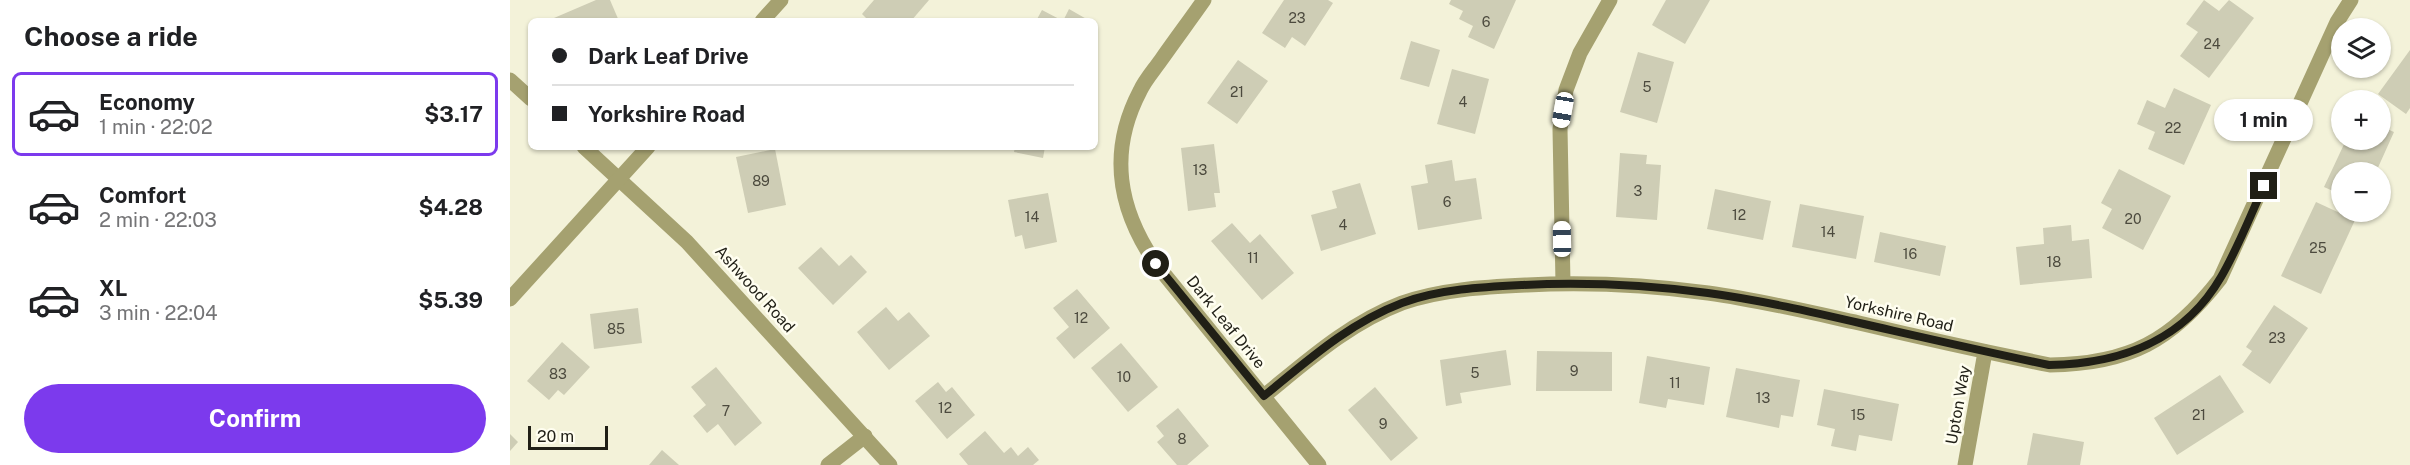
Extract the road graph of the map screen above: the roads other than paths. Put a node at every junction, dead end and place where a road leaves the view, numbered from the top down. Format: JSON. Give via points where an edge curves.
{"nodes":[{"id":1,"x":781,"y":0,"type":"edge"},
{"id":2,"x":1204,"y":0,"type":"edge"},
{"id":3,"x":1610,"y":0,"type":"edge"},
{"id":4,"x":2351,"y":0,"type":"edge"},
{"id":5,"x":765,"y":18,"type":"edge"},
{"id":6,"x":510,"y":80,"type":"edge"},
{"id":7,"x":528,"y":96,"type":"edge"},
{"id":8,"x":587,"y":150,"type":"edge"},
{"id":9,"x":645,"y":150,"type":"edge"},
{"id":10,"x":619,"y":179,"type":"junction"},
{"id":11,"x":1563,"y":284,"type":"junction"},
{"id":12,"x":510,"y":299,"type":"edge"},
{"id":13,"x":1985,"y":352,"type":"junction"},
{"id":14,"x":1264,"y":396,"type":"junction"},
{"id":15,"x":865,"y":436,"type":"junction"},
{"id":16,"x":828,"y":465,"type":"edge"},
{"id":17,"x":890,"y":465,"type":"edge"},
{"id":18,"x":1319,"y":465,"type":"edge"},
{"id":19,"x":1965,"y":465,"type":"edge"}],
"edges":[{"from":1,"to":5,"type":"street"},
{"from":2,"to":14,"type":"street","name":"Dark Leaf Drive","via":[[1132,106],[1121,149],[1121,179],[1127,210],[1139,240]]},
{"from":3,"to":11,"type":"street","via":[[1580,53],[1566,90],[1560,129]]},
{"from":4,"to":13,"type":"street","name":"Yorkshire Road","via":[[2337,22],[2220,279],[2198,307],[2172,330],[2141,349],[2082,365],[2049,365]]},
{"from":6,"to":7,"type":"street"},
{"from":8,"to":10,"type":"street","name":"Ashwood Road"},
{"from":9,"to":10,"type":"street"},
{"from":10,"to":12,"type":"street"},
{"from":10,"to":15,"type":"street","name":"Ashwood Road","via":[[687,242]]},
{"from":11,"to":13,"type":"street","name":"Yorkshire Road","via":[[1709,293]]},
{"from":11,"to":14,"type":"street","name":"Yorkshire Road","via":[[1439,293],[1403,303],[1336,338]]},
{"from":13,"to":19,"type":"street","name":"Upton Way"},
{"from":14,"to":18,"type":"street","name":"Dark Leaf Drive"},
{"from":15,"to":16,"type":"street"},
{"from":15,"to":17,"type":"street","name":"Ashwood Road"}]}
